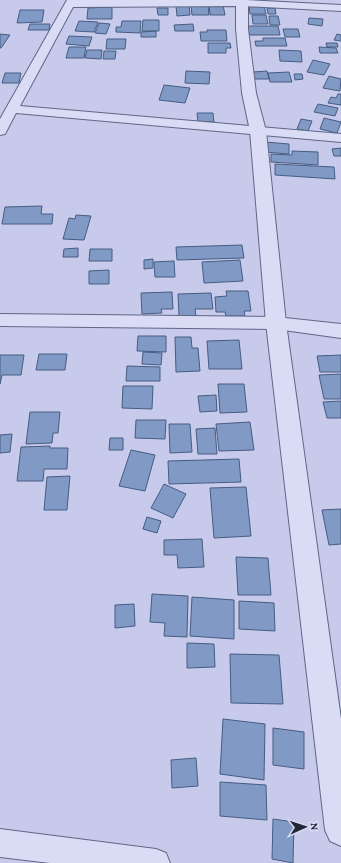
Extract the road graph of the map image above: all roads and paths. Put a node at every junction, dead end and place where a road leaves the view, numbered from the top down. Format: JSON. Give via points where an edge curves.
{"nodes":[{"id":1,"x":242,"y":1,"type":"edge"},
{"id":2,"x":72,"y":2,"type":"edge"},
{"id":3,"x":341,"y":8,"type":"edge"},
{"id":4,"x":13,"y":109,"type":"junction"},
{"id":5,"x":0,"y":131,"type":"edge"},
{"id":6,"x":258,"y":131,"type":"junction"},
{"id":7,"x":341,"y":138,"type":"edge"},
{"id":8,"x":0,"y":320,"type":"edge"},
{"id":9,"x":276,"y":323,"type":"junction"},
{"id":10,"x":341,"y":331,"type":"edge"},
{"id":11,"x":341,"y":830,"type":"edge"},
{"id":12,"x":0,"y":843,"type":"edge"},
{"id":13,"x":156,"y":863,"type":"edge"}],
"edges":[{"from":1,"to":2,"type":"street"},
{"from":1,"to":3,"type":"street"},
{"from":1,"to":6,"type":"street","via":[[242,29],[249,93]]},
{"from":2,"to":4,"type":"street"},
{"from":4,"to":5,"type":"street"},
{"from":4,"to":6,"type":"street"},
{"from":6,"to":7,"type":"street"},
{"from":6,"to":9,"type":"street"},
{"from":8,"to":9,"type":"street"},
{"from":9,"to":10,"type":"street"},
{"from":9,"to":11,"type":"street"},
{"from":12,"to":13,"type":"street"}]}
